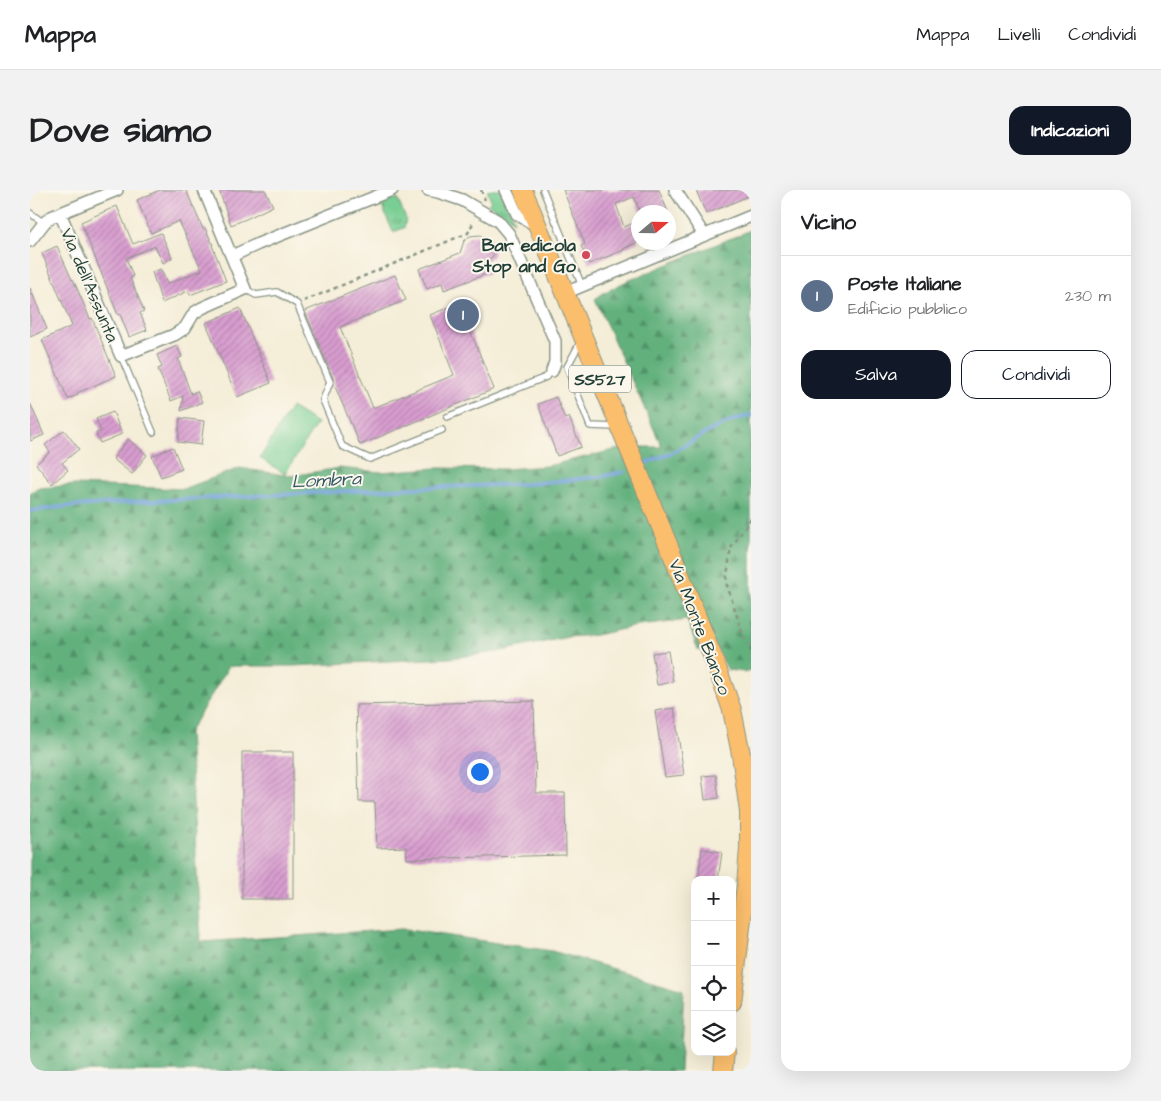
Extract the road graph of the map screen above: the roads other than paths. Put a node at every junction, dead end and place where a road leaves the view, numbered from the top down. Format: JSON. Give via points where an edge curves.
{"nodes":[{"id":1,"x":117,"y":190,"type":"edge"},
{"id":2,"x":204,"y":190,"type":"edge"},
{"id":3,"x":392,"y":190,"type":"edge"},
{"id":4,"x":428,"y":190,"type":"edge"},
{"id":5,"x":506,"y":190,"type":"edge"},
{"id":6,"x":523,"y":190,"type":"edge"},
{"id":7,"x":543,"y":190,"type":"edge"},
{"id":8,"x":676,"y":190,"type":"edge"},
{"id":9,"x":30,"y":214,"type":"edge"},
{"id":10,"x":60,"y":214,"type":"junction"},
{"id":11,"x":751,"y":216,"type":"edge"},
{"id":12,"x":44,"y":223,"type":"junction"},
{"id":13,"x":537,"y":226,"type":"junction"},
{"id":14,"x":704,"y":235,"type":"junction"},
{"id":15,"x":30,"y":241,"type":"edge"},
{"id":16,"x":232,"y":256,"type":"junction"},
{"id":17,"x":582,"y":286,"type":"junction"},
{"id":18,"x":245,"y":289,"type":"junction"},
{"id":19,"x":565,"y":293,"type":"junction"},
{"id":20,"x":583,"y":337,"type":"junction"},
{"id":21,"x":121,"y":356,"type":"junction"},
{"id":22,"x":552,"y":371,"type":"joint"},
{"id":23,"x":447,"y":417,"type":"dead end"},
{"id":24,"x":619,"y":427,"type":"junction"},
{"id":25,"x":442,"y":430,"type":"dead end"},
{"id":26,"x":153,"y":432,"type":"dead end"},
{"id":27,"x":736,"y":969,"type":"edge"},
{"id":28,"x":725,"y":1056,"type":"edge"},
{"id":29,"x":723,"y":1071,"type":"edge"}],
"edges":[{"from":1,"to":10,"type":"street"},
{"from":2,"to":16,"type":"street"},
{"from":3,"to":16,"type":"street"},
{"from":4,"to":22,"type":"street","via":[[480,209],[498,221],[509,234],[555,341]]},
{"from":5,"to":13,"type":"street","via":[[517,214]]},
{"from":6,"to":13,"type":"main road","number":"SS527"},
{"from":7,"to":17,"type":"lane"},
{"from":8,"to":14,"type":"street"},
{"from":9,"to":12,"type":"lane"},
{"from":10,"to":12,"type":"street"},
{"from":10,"to":21,"type":"street","name":"Via dell'Assunta"},
{"from":11,"to":14,"type":"street"},
{"from":12,"to":15,"type":"street"},
{"from":13,"to":19,"type":"main road","number":"SS527"},
{"from":14,"to":17,"type":"street"},
{"from":16,"to":18,"type":"street"},
{"from":17,"to":19,"type":"street"},
{"from":18,"to":21,"type":"street","name":"Via dell'Assunta","via":[[194,313],[185,328],[174,335]]},
{"from":18,"to":25,"type":"lane","via":[[256,295],[277,292],[297,304],[330,382],[323,400],[342,446],[370,459]]},
{"from":19,"to":20,"type":"main road","number":"SS527"},
{"from":20,"to":24,"type":"main road","number":"SS527"},
{"from":20,"to":24,"type":"lane","via":[[567,367],[590,426]]},
{"from":21,"to":26,"type":"lane"},
{"from":22,"to":23,"type":"lane","via":[[546,377]]},
{"from":24,"to":27,"type":"main road","name":"Via Monte Bianco","number":"SS527","via":[[732,710],[749,812],[749,849]]},
{"from":28,"to":29,"type":"main road"}]}
